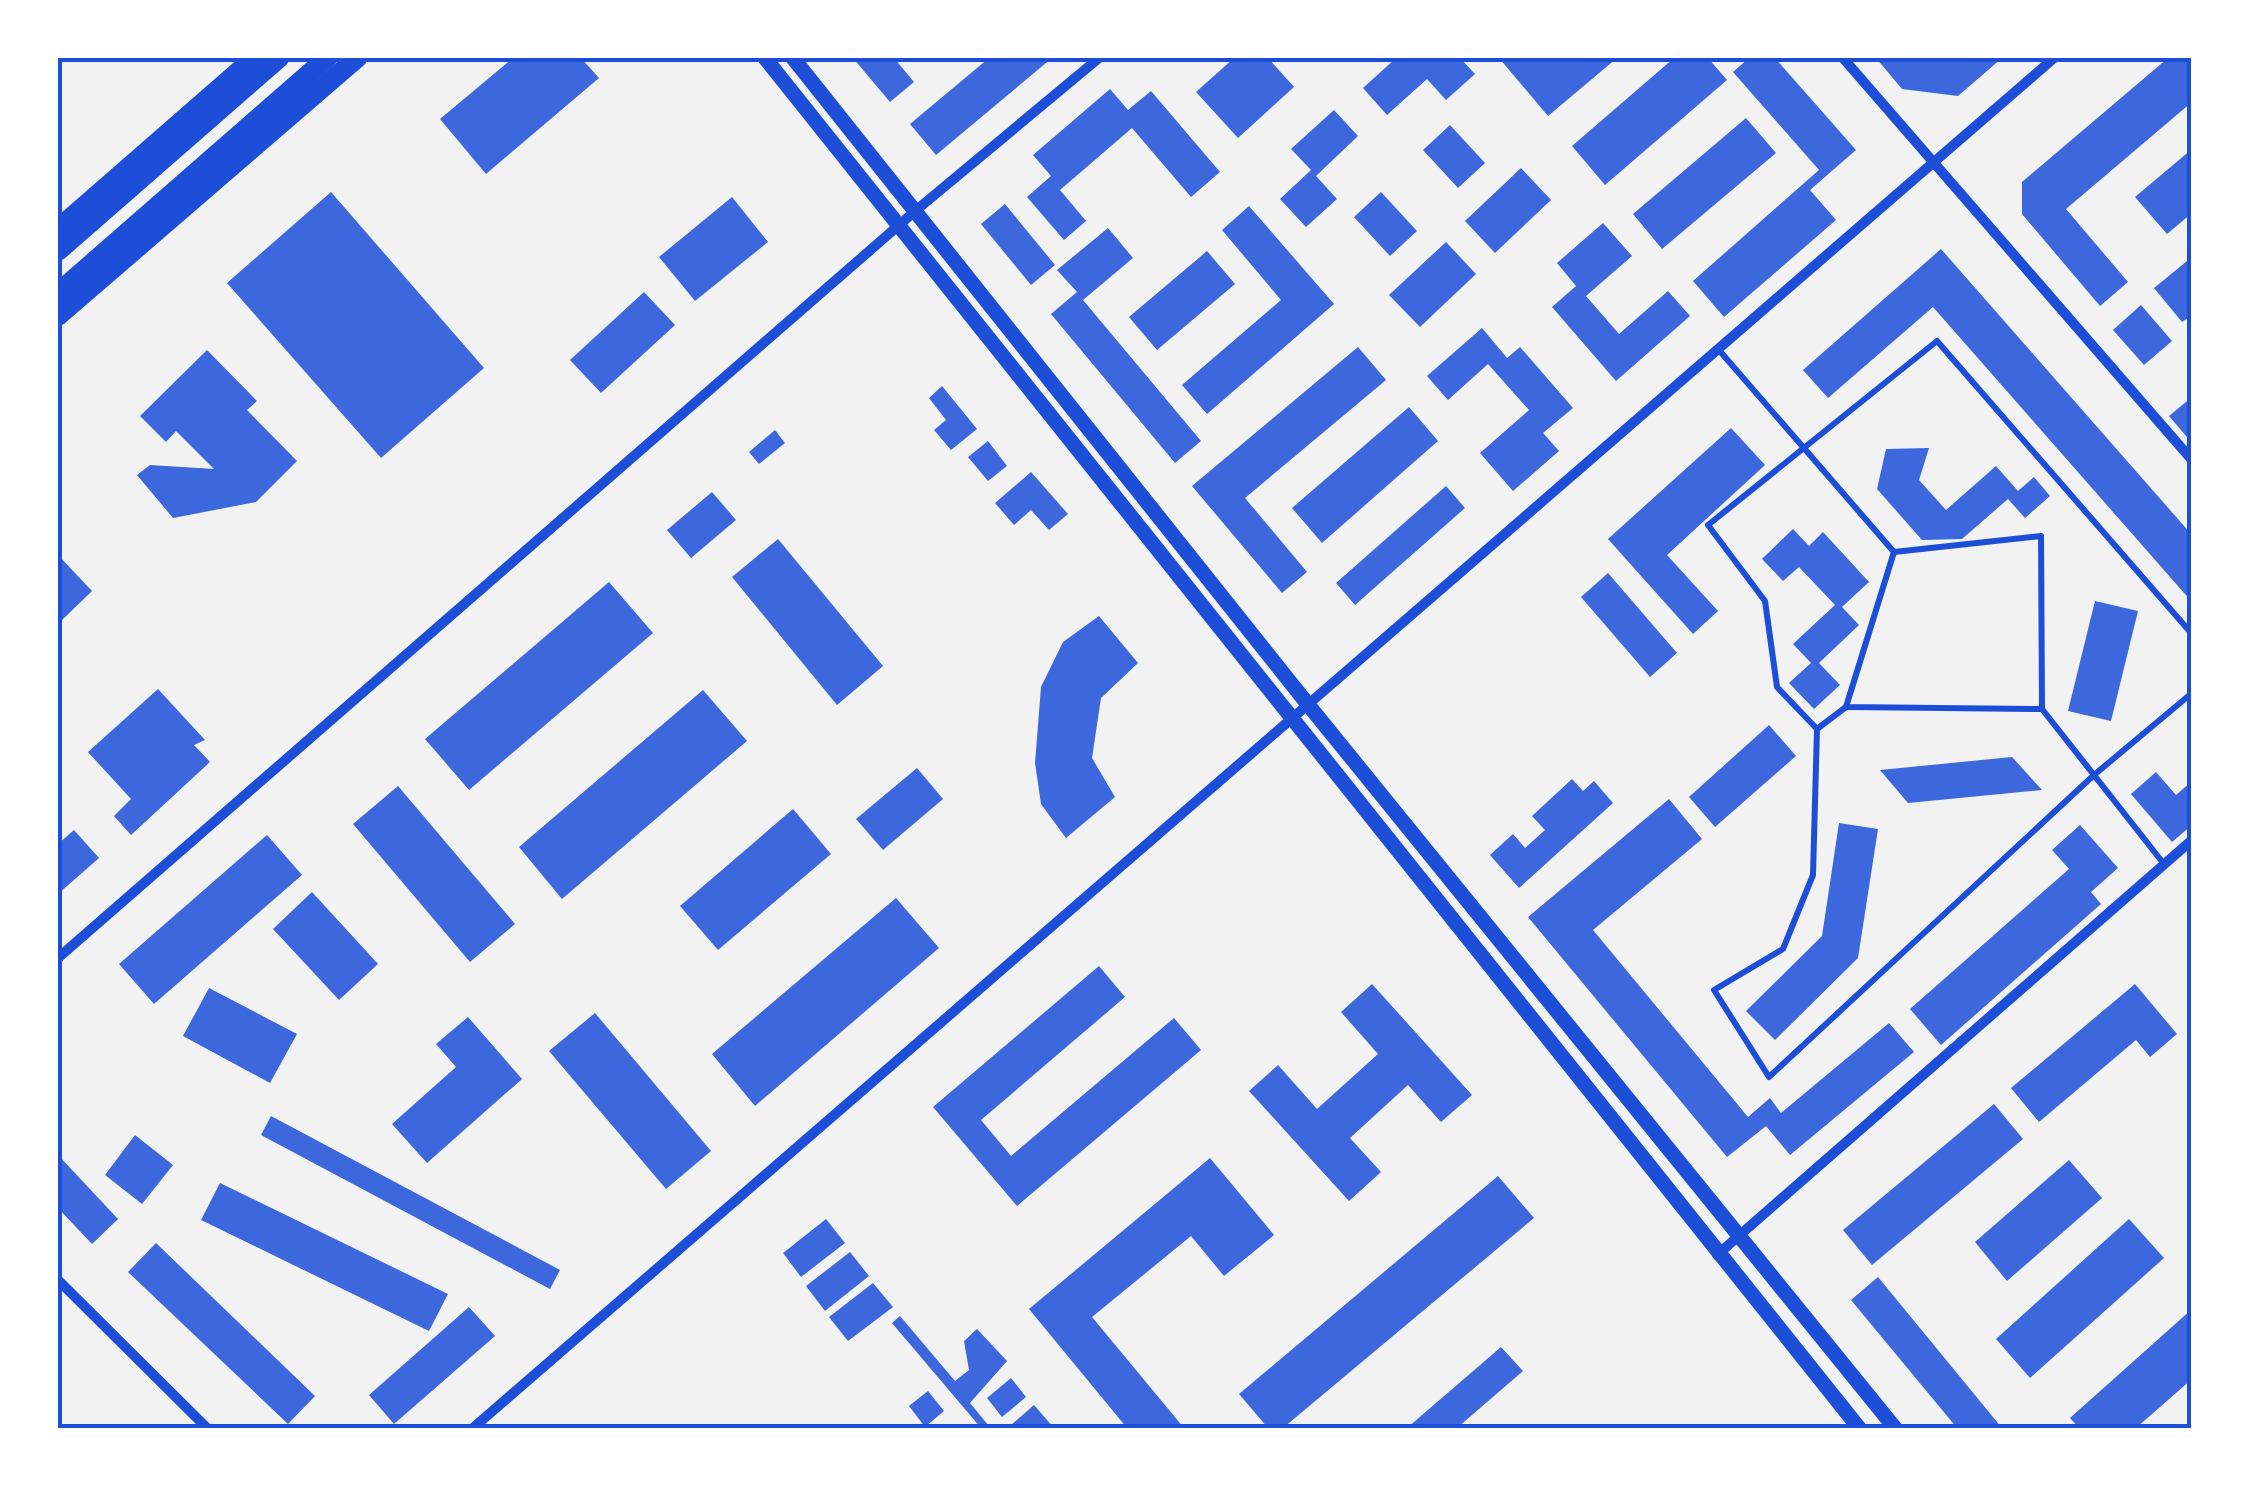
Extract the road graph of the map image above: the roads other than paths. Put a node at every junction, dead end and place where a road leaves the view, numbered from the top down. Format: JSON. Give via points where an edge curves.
{"nodes":[{"id":1,"x":254,"y":58,"type":"edge"},
{"id":2,"x":279,"y":58,"type":"edge"},
{"id":3,"x":328,"y":58,"type":"edge"},
{"id":4,"x":356,"y":58,"type":"edge"},
{"id":5,"x":765,"y":58,"type":"edge"},
{"id":6,"x":794,"y":58,"type":"edge"},
{"id":7,"x":1099,"y":58,"type":"edge"},
{"id":8,"x":1843,"y":58,"type":"edge"},
{"id":9,"x":2054,"y":58,"type":"edge"},
{"id":10,"x":1932,"y":162,"type":"junction"},
{"id":11,"x":914,"y":212,"type":"junction"},
{"id":12,"x":898,"y":226,"type":"junction"},
{"id":13,"x":58,"y":228,"type":"edge"},
{"id":14,"x":58,"y":251,"type":"edge"},
{"id":15,"x":58,"y":293,"type":"edge"},
{"id":16,"x":58,"y":316,"type":"edge"},
{"id":17,"x":1717,"y":348,"type":"junction"},
{"id":18,"x":1804,"y":449,"type":"junction"},
{"id":19,"x":2192,"y":460,"type":"edge"},
{"id":20,"x":1894,"y":552,"type":"junction"},
{"id":21,"x":2192,"y":634,"type":"edge"},
{"id":22,"x":2192,"y":693,"type":"edge"},
{"id":23,"x":1310,"y":707,"type":"junction"},
{"id":24,"x":1846,"y":707,"type":"junction"},
{"id":25,"x":2042,"y":708,"type":"junction"},
{"id":26,"x":1292,"y":721,"type":"junction"},
{"id":27,"x":1818,"y":728,"type":"junction"},
{"id":28,"x":2094,"y":775,"type":"junction"},
{"id":29,"x":2192,"y":840,"type":"edge"},
{"id":30,"x":2164,"y":864,"type":"junction"},
{"id":31,"x":58,"y":958,"type":"edge"},
{"id":32,"x":1738,"y":1236,"type":"junction"},
{"id":33,"x":1717,"y":1255,"type":"junction"},
{"id":34,"x":58,"y":1280,"type":"edge"},
{"id":35,"x":207,"y":1428,"type":"edge"},
{"id":36,"x":473,"y":1428,"type":"edge"},
{"id":37,"x":1859,"y":1428,"type":"edge"},
{"id":38,"x":1895,"y":1428,"type":"edge"}],
"edges":[{"from":1,"to":13,"type":"main road"},
{"from":2,"to":14,"type":"main road"},
{"from":3,"to":15,"type":"main road"},
{"from":4,"to":16,"type":"main road"},
{"from":5,"to":12,"type":"street"},
{"from":6,"to":11,"type":"street"},
{"from":7,"to":11,"type":"street"},
{"from":8,"to":10,"type":"street"},
{"from":9,"to":10,"type":"street"},
{"from":10,"to":17,"type":"street"},
{"from":10,"to":19,"type":"street"},
{"from":11,"to":12,"type":"street"},
{"from":11,"to":23,"type":"street"},
{"from":12,"to":26,"type":"street"},
{"from":12,"to":31,"type":"street"},
{"from":17,"to":18,"type":"lane"},
{"from":17,"to":23,"type":"street"},
{"from":18,"to":20,"type":"lane"},
{"from":18,"to":21,"type":"lane","via":[[1937,341]]},
{"from":18,"to":27,"type":"lane","via":[[1708,525],[1766,601],[1778,687]]},
{"from":20,"to":24,"type":"lane"},
{"from":20,"to":25,"type":"lane","via":[[2041,536]]},
{"from":22,"to":28,"type":"lane"},
{"from":23,"to":26,"type":"street"},
{"from":23,"to":32,"type":"street"},
{"from":24,"to":25,"type":"lane"},
{"from":24,"to":27,"type":"lane"},
{"from":25,"to":28,"type":"lane"},
{"from":26,"to":33,"type":"street"},
{"from":26,"to":36,"type":"street"},
{"from":27,"to":28,"type":"lane","via":[[1813,875],[1784,949],[1714,990],[1769,1076]]},
{"from":28,"to":30,"type":"lane"},
{"from":29,"to":30,"type":"street"},
{"from":30,"to":32,"type":"street"},
{"from":32,"to":33,"type":"street"},
{"from":32,"to":38,"type":"street"},
{"from":33,"to":37,"type":"street"},
{"from":34,"to":35,"type":"street"}]}
